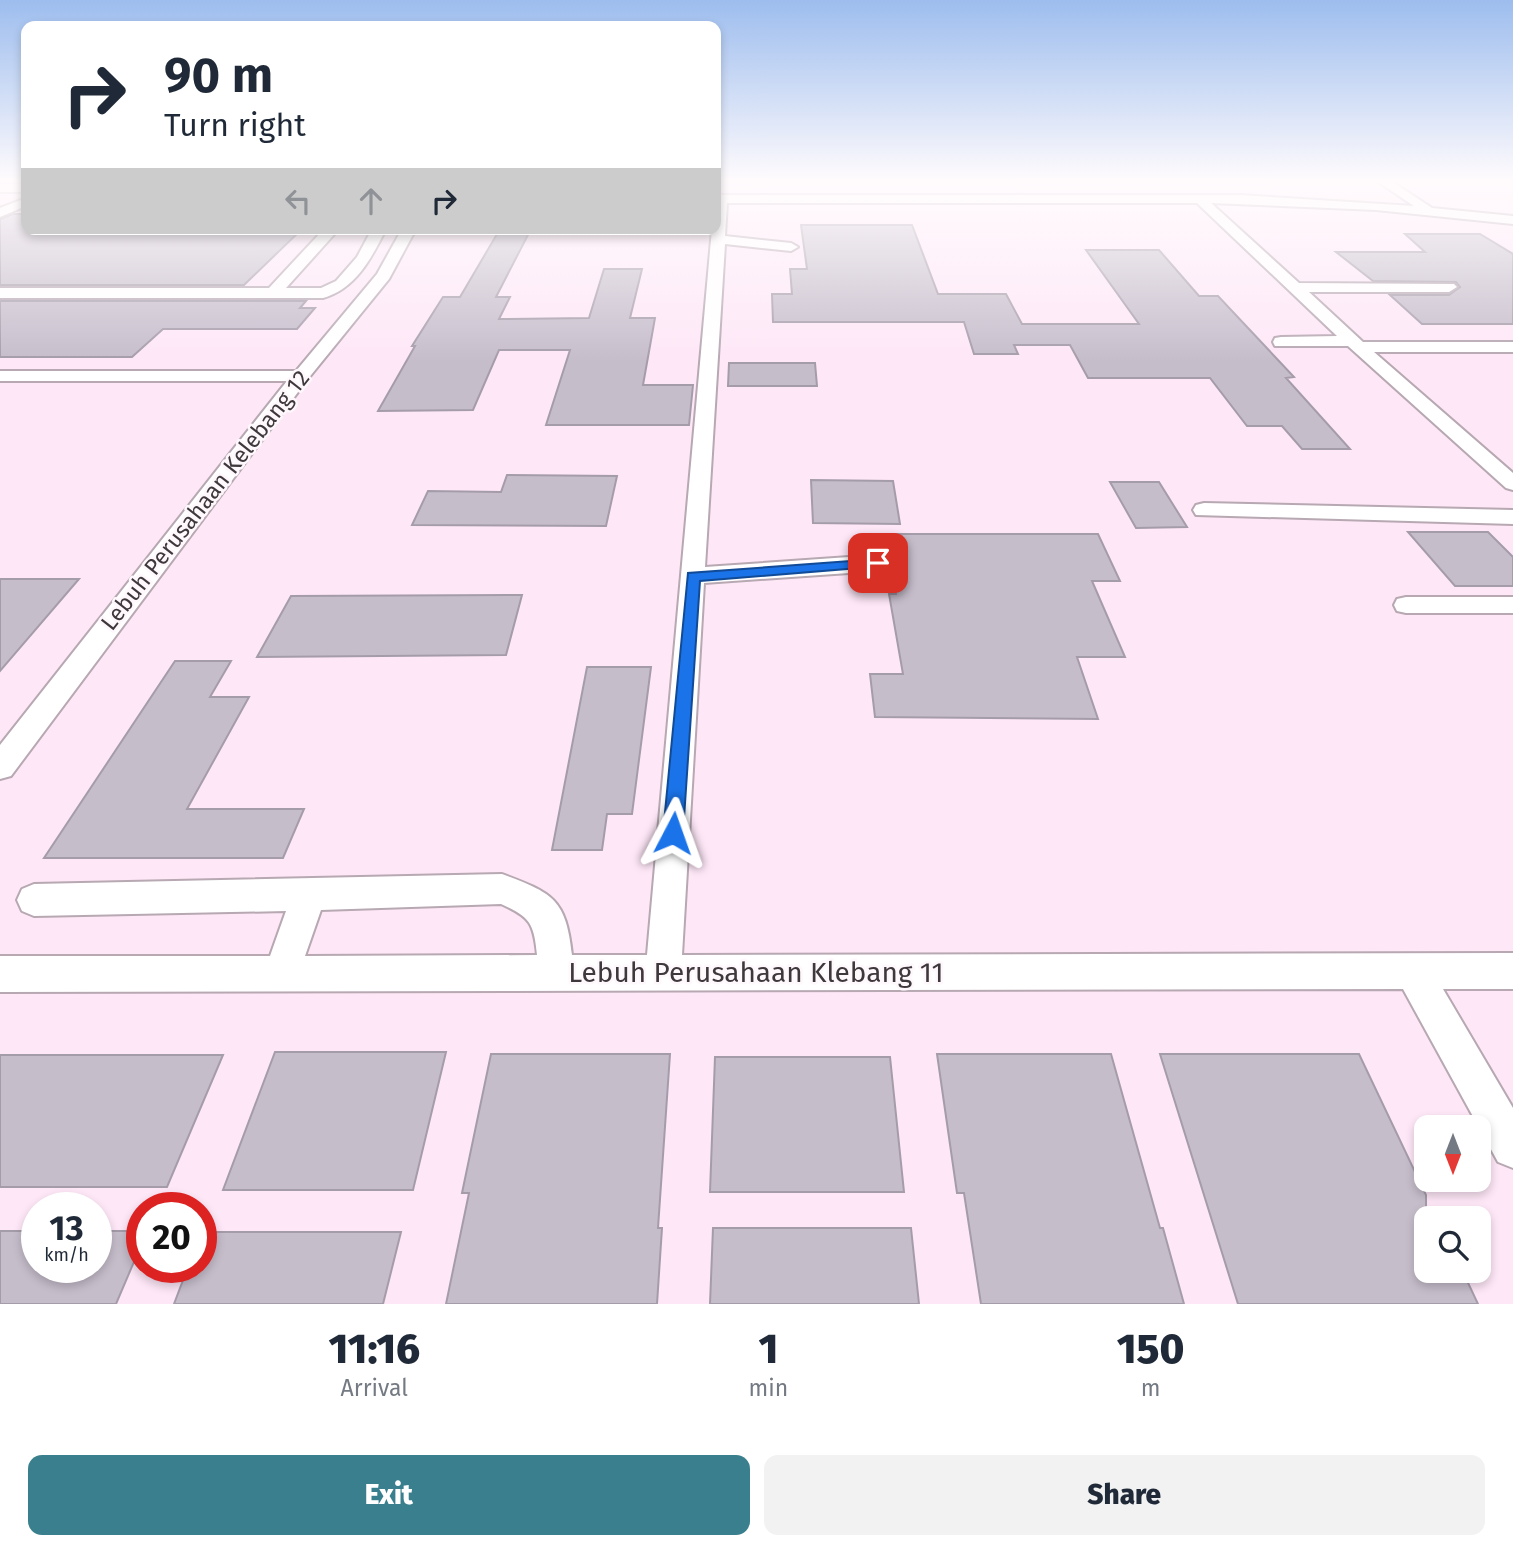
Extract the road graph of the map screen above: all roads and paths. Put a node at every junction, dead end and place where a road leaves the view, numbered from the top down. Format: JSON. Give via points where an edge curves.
{"nodes":[{"id":1,"x":718,"y":239,"type":"edge"},
{"id":2,"x":322,"y":240,"type":"edge"},
{"id":3,"x":373,"y":240,"type":"edge"},
{"id":4,"x":401,"y":240,"type":"edge"},
{"id":5,"x":726,"y":240,"type":"edge"},
{"id":6,"x":1243,"y":240,"type":"edge"},
{"id":7,"x":791,"y":247,"type":"dead end"},
{"id":8,"x":1449,"y":287,"type":"dead end"},
{"id":9,"x":1295,"y":288,"type":"junction"},
{"id":10,"x":0,"y":293,"type":"edge"},
{"id":11,"x":272,"y":293,"type":"junction"},
{"id":12,"x":1281,"y":342,"type":"dead end"},
{"id":13,"x":1356,"y":344,"type":"junction"},
{"id":14,"x":1513,"y":347,"type":"edge"},
{"id":15,"x":0,"y":376,"type":"edge"},
{"id":16,"x":301,"y":376,"type":"junction"},
{"id":17,"x":1483,"y":457,"type":"junction"},
{"id":18,"x":1513,"y":457,"type":"edge"},
{"id":19,"x":1513,"y":484,"type":"edge"},
{"id":20,"x":1204,"y":510,"type":"dead end"},
{"id":21,"x":1513,"y":517,"type":"edge"},
{"id":22,"x":878,"y":563,"type":"dead end"},
{"id":23,"x":693,"y":576,"type":"junction"},
{"id":24,"x":1406,"y":605,"type":"dead end"},
{"id":25,"x":1513,"y":605,"type":"edge"},
{"id":26,"x":0,"y":767,"type":"edge"},
{"id":27,"x":309,"y":895,"type":"junction"},
{"id":28,"x":34,"y":900,"type":"dead end"},
{"id":29,"x":1513,"y":971,"type":"edge"},
{"id":30,"x":556,"y":972,"type":"junction"},
{"id":31,"x":663,"y":972,"type":"junction"},
{"id":32,"x":1413,"y":972,"type":"junction"},
{"id":33,"x":0,"y":974,"type":"edge"},
{"id":34,"x":281,"y":974,"type":"junction"},
{"id":35,"x":1513,"y":1147,"type":"edge"}],
"edges":[{"from":1,"to":23,"type":"street"},
{"from":2,"to":11,"type":"street"},
{"from":3,"to":11,"type":"street","via":[[335,289]]},
{"from":4,"to":16,"type":"street","name":"Lebuh Perusahaan Kelebang 12","via":[[384,276]]},
{"from":5,"to":7,"type":"street"},
{"from":6,"to":9,"type":"lane"},
{"from":8,"to":9,"type":"street"},
{"from":9,"to":13,"type":"lane"},
{"from":10,"to":11,"type":"street"},
{"from":12,"to":13,"type":"street"},
{"from":13,"to":14,"type":"street"},
{"from":13,"to":17,"type":"lane"},
{"from":15,"to":16,"type":"street"},
{"from":16,"to":26,"type":"street","name":"Lebuh Perusahaan Kelebang 12"},
{"from":17,"to":18,"type":"street"},
{"from":17,"to":19,"type":"lane"},
{"from":20,"to":21,"type":"street"},
{"from":22,"to":23,"type":"street"},
{"from":23,"to":31,"type":"street"},
{"from":24,"to":25,"type":"street"},
{"from":27,"to":28,"type":"street"},
{"from":27,"to":30,"type":"street","via":[[502,889],[536,903],[552,928]]},
{"from":27,"to":34,"type":"street"},
{"from":29,"to":32,"type":"street","name":"Lebuh Perusahaan Klebang 11"},
{"from":30,"to":31,"type":"street","name":"Lebuh Perusahaan Klebang 11"},
{"from":30,"to":34,"type":"street","name":"Lebuh Perusahaan Klebang 11"},
{"from":31,"to":32,"type":"street","name":"Lebuh Perusahaan Klebang 11"},
{"from":32,"to":35,"type":"street"},
{"from":33,"to":34,"type":"street","name":"Lebuh Perusahaan Klebang 11"}]}
